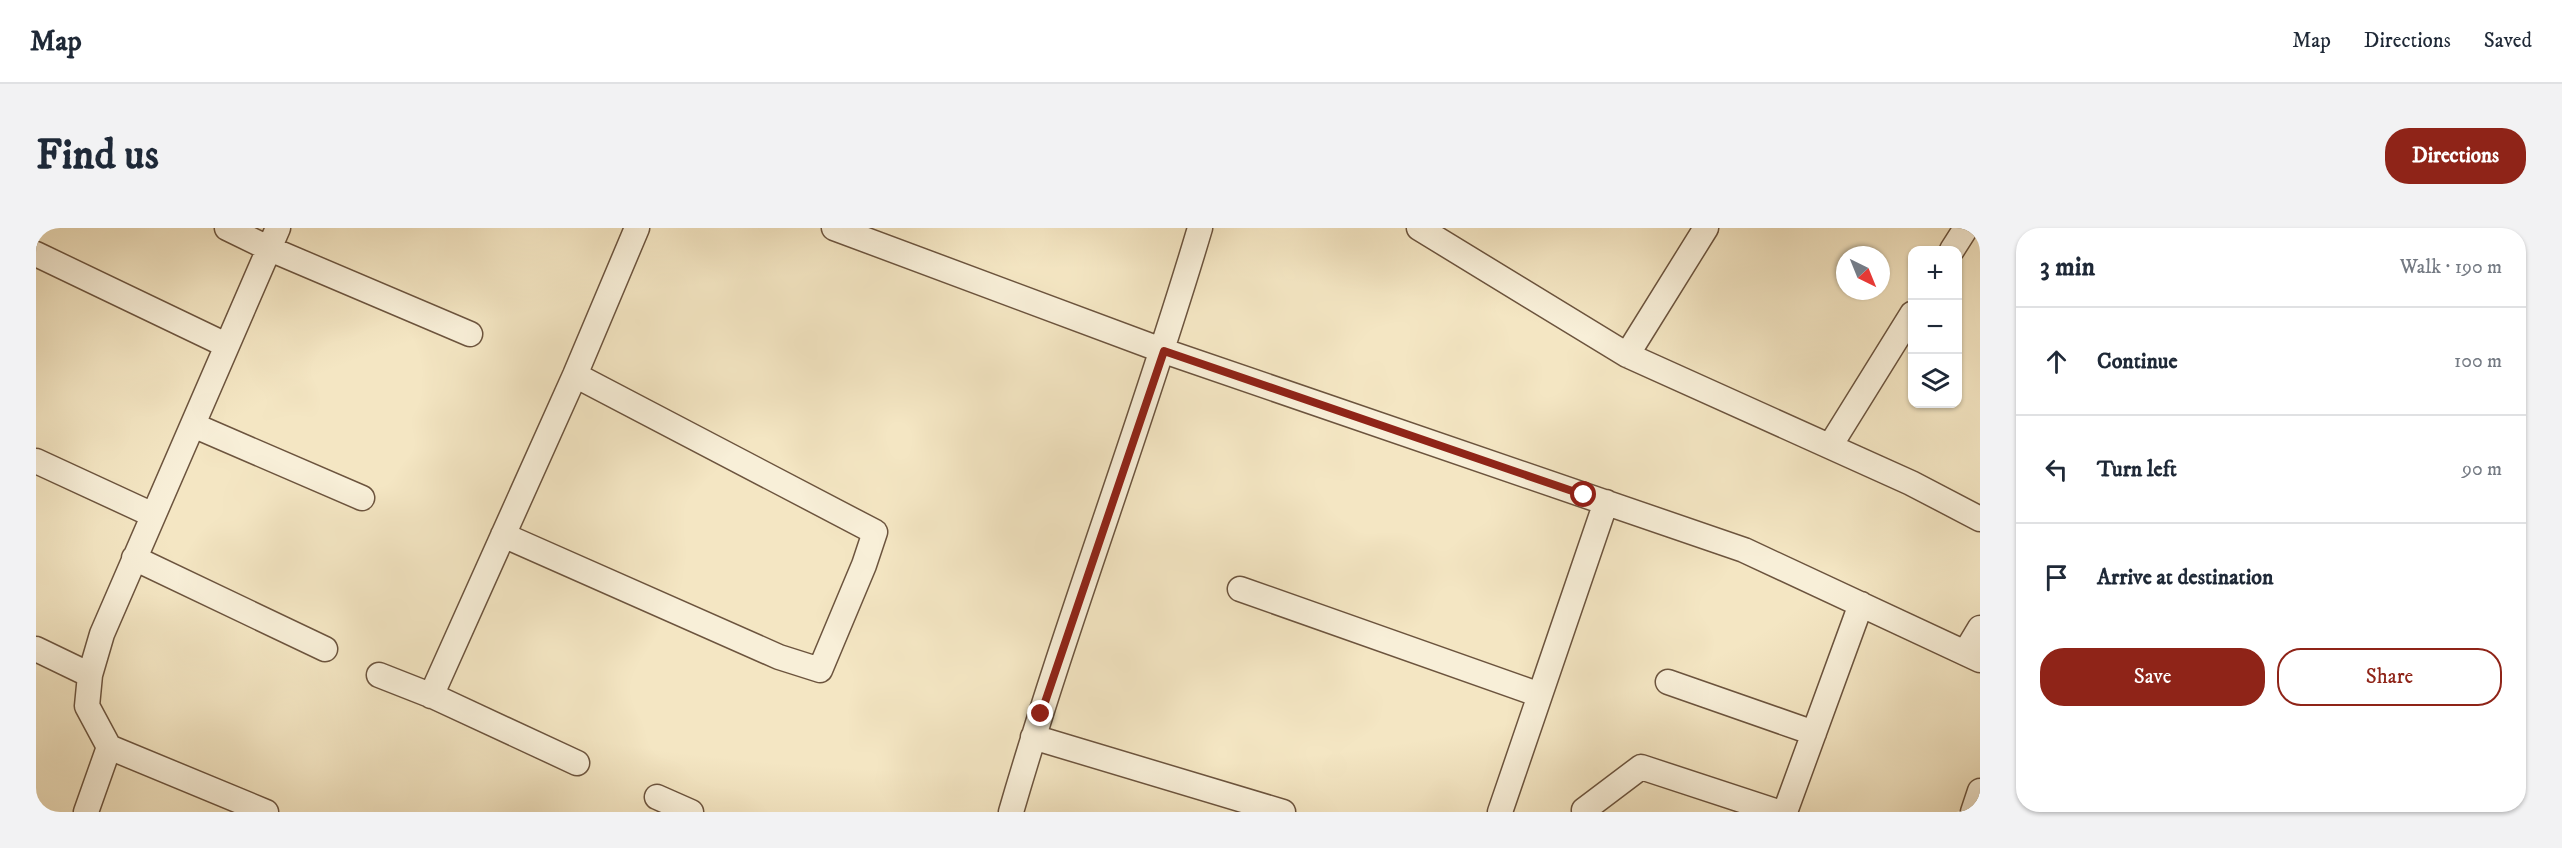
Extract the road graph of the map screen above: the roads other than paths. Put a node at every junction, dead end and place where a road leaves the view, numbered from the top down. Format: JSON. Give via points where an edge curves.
{"nodes":[{"id":1,"x":227,"y":228,"type":"edge"},
{"id":2,"x":638,"y":228,"type":"edge"},
{"id":3,"x":1200,"y":228,"type":"edge"},
{"id":4,"x":1419,"y":228,"type":"edge"},
{"id":5,"x":1706,"y":228,"type":"edge"},
{"id":6,"x":1966,"y":228,"type":"edge"},
{"id":7,"x":842,"y":229,"type":"edge"},
{"id":8,"x":274,"y":239,"type":"edge"},
{"id":9,"x":1955,"y":246,"type":"edge"},
{"id":10,"x":36,"y":254,"type":"edge"},
{"id":11,"x":1908,"y":320,"type":"edge"},
{"id":12,"x":470,"y":334,"type":"dead end"},
{"id":13,"x":226,"y":345,"type":"junction"},
{"id":14,"x":1164,"y":351,"type":"junction"},
{"id":15,"x":1627,"y":355,"type":"junction"},
{"id":16,"x":575,"y":375,"type":"junction"},
{"id":17,"x":193,"y":425,"type":"junction"},
{"id":18,"x":1830,"y":447,"type":"junction"},
{"id":19,"x":36,"y":461,"type":"edge"},
{"id":20,"x":362,"y":498,"type":"dead end"},
{"id":21,"x":1606,"y":502,"type":"junction"},
{"id":22,"x":153,"y":515,"type":"junction"},
{"id":23,"x":1980,"y":519,"type":"edge"},
{"id":24,"x":503,"y":535,"type":"junction"},
{"id":25,"x":134,"y":558,"type":"junction"},
{"id":26,"x":1240,"y":589,"type":"dead end"},
{"id":27,"x":1861,"y":604,"type":"junction"},
{"id":28,"x":1980,"y":628,"type":"edge"},
{"id":29,"x":36,"y":649,"type":"edge"},
{"id":30,"x":325,"y":649,"type":"dead end"},
{"id":31,"x":1972,"y":656,"type":"edge"},
{"id":32,"x":90,"y":675,"type":"junction"},
{"id":33,"x":379,"y":675,"type":"dead end"},
{"id":34,"x":1668,"y":682,"type":"dead end"},
{"id":35,"x":1540,"y":695,"type":"junction"},
{"id":36,"x":431,"y":696,"type":"junction"},
{"id":37,"x":1814,"y":733,"type":"junction"},
{"id":38,"x":1034,"y":737,"type":"junction"},
{"id":39,"x":109,"y":747,"type":"junction"},
{"id":40,"x":577,"y":763,"type":"dead end"},
{"id":41,"x":1980,"y":791,"type":"edge"},
{"id":42,"x":657,"y":797,"type":"dead end"},
{"id":43,"x":1584,"y":810,"type":"dead end"},
{"id":44,"x":86,"y":812,"type":"edge"},
{"id":45,"x":267,"y":812,"type":"edge"},
{"id":46,"x":691,"y":812,"type":"edge"},
{"id":47,"x":1011,"y":812,"type":"edge"},
{"id":48,"x":1283,"y":812,"type":"edge"},
{"id":49,"x":1500,"y":812,"type":"edge"},
{"id":50,"x":1778,"y":812,"type":"edge"},
{"id":51,"x":1785,"y":812,"type":"edge"},
{"id":52,"x":1973,"y":812,"type":"edge"}],
"edges":[{"from":1,"to":8,"type":"street"},
{"from":2,"to":16,"type":"street"},
{"from":3,"to":14,"type":"street"},
{"from":4,"to":15,"type":"street"},
{"from":5,"to":15,"type":"street"},
{"from":6,"to":9,"type":"street"},
{"from":7,"to":14,"type":"street"},
{"from":8,"to":12,"type":"street"},
{"from":8,"to":13,"type":"street"},
{"from":10,"to":13,"type":"street"},
{"from":11,"to":18,"type":"street"},
{"from":13,"to":17,"type":"street"},
{"from":14,"to":21,"type":"street"},
{"from":14,"to":38,"type":"street"},
{"from":15,"to":18,"type":"street"},
{"from":16,"to":24,"type":"street"},
{"from":16,"to":24,"type":"street","via":[[875,532],[820,670],[778,657]]},
{"from":17,"to":20,"type":"street"},
{"from":17,"to":22,"type":"street"},
{"from":18,"to":23,"type":"street"},
{"from":19,"to":22,"type":"street"},
{"from":21,"to":27,"type":"street","via":[[1744,550]]},
{"from":21,"to":35,"type":"street"},
{"from":22,"to":25,"type":"street"},
{"from":24,"to":36,"type":"street"},
{"from":25,"to":30,"type":"street"},
{"from":25,"to":32,"type":"street","via":[[102,634]]},
{"from":26,"to":35,"type":"street"},
{"from":27,"to":31,"type":"street"},
{"from":27,"to":37,"type":"street"},
{"from":28,"to":31,"type":"street"},
{"from":29,"to":32,"type":"street"},
{"from":32,"to":39,"type":"street","via":[[87,706]]},
{"from":33,"to":36,"type":"street"},
{"from":34,"to":37,"type":"street"},
{"from":35,"to":49,"type":"street"},
{"from":36,"to":40,"type":"street"},
{"from":37,"to":51,"type":"street"},
{"from":38,"to":47,"type":"street"},
{"from":38,"to":48,"type":"street"},
{"from":39,"to":44,"type":"street"},
{"from":39,"to":45,"type":"street"},
{"from":41,"to":52,"type":"street"},
{"from":42,"to":46,"type":"street"},
{"from":43,"to":50,"type":"street","via":[[1641,767]]}]}
